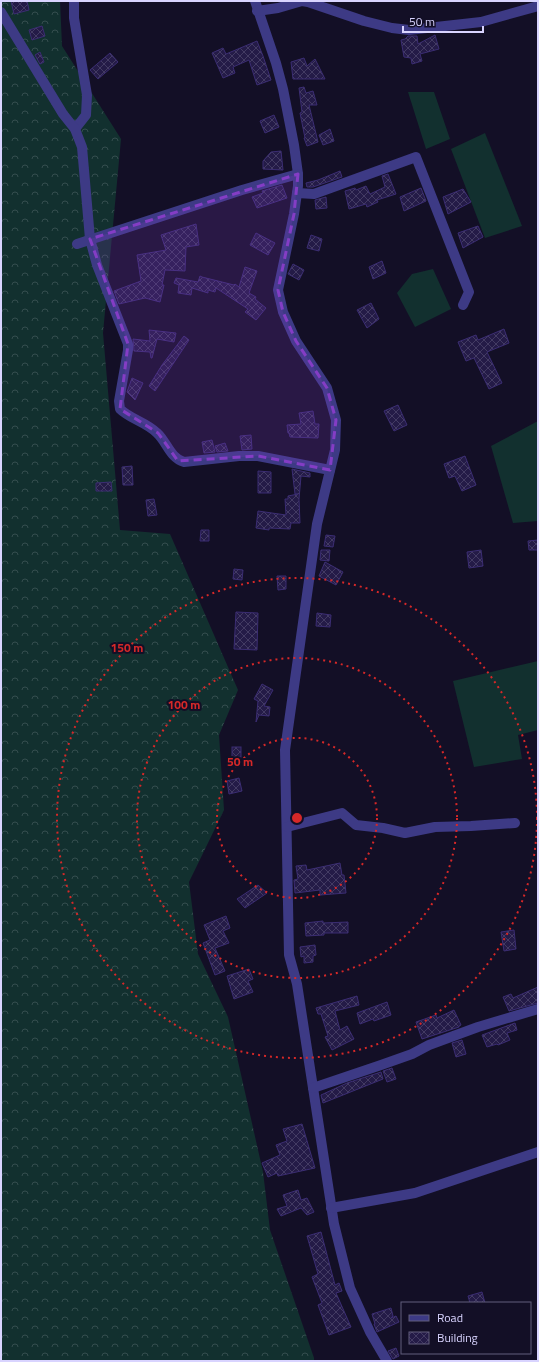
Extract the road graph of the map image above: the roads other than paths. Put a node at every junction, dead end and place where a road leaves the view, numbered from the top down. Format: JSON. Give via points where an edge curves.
{"nodes":[{"id":1,"x":74,"y":1,"type":"edge"},
{"id":2,"x":255,"y":1,"type":"edge"},
{"id":3,"x":538,"y":6,"type":"edge"},
{"id":4,"x":258,"y":11,"type":"junction"},
{"id":5,"x":1,"y":12,"type":"edge"},
{"id":6,"x":75,"y":129,"type":"junction"},
{"id":7,"x":298,"y":174,"type":"junction"},
{"id":8,"x":297,"y":193,"type":"junction"},
{"id":9,"x":90,"y":240,"type":"junction"},
{"id":10,"x":77,"y":244,"type":"dead end"},
{"id":11,"x":463,"y":305,"type":"dead end"},
{"id":12,"x":330,"y":470,"type":"junction"},
{"id":13,"x":515,"y":823,"type":"dead end"},
{"id":14,"x":286,"y":827,"type":"junction"},
{"id":15,"x":538,"y":1009,"type":"edge"},
{"id":16,"x":313,"y":1088,"type":"junction"},
{"id":17,"x":538,"y":1152,"type":"edge"},
{"id":18,"x":331,"y":1208,"type":"junction"},
{"id":19,"x":387,"y":1361,"type":"edge"}],
"edges":[{"from":1,"to":6,"type":"street","via":[[74,18],[87,96],[86,115]]},
{"from":2,"to":4,"type":"street"},
{"from":3,"to":4,"type":"street","via":[[480,22],[409,30],[364,21],[302,1]]},
{"from":4,"to":7,"type":"street","via":[[283,89]]},
{"from":5,"to":6,"type":"street","via":[[63,114]]},
{"from":6,"to":9,"type":"street","via":[[82,147]]},
{"from":7,"to":8,"type":"street"},
{"from":7,"to":9,"type":"street"},
{"from":8,"to":11,"type":"street","via":[[314,194],[416,157],[469,292]]},
{"from":8,"to":12,"type":"street","via":[[278,290],[283,312],[296,341],[327,388],[336,420],[335,450]]},
{"from":9,"to":10,"type":"street"},
{"from":9,"to":12,"type":"street","via":[[128,344],[119,401],[120,409],[124,413],[158,433],[178,461],[258,456]]},
{"from":12,"to":14,"type":"street","via":[[317,524],[285,750]]},
{"from":13,"to":14,"type":"street","via":[[435,827],[405,833],[356,825],[342,813]]},
{"from":14,"to":16,"type":"street","via":[[289,955],[297,984]]},
{"from":15,"to":16,"type":"street","via":[[478,1027],[381,1066]]},
{"from":16,"to":18,"type":"street"},
{"from":17,"to":18,"type":"street","via":[[415,1193]]},
{"from":18,"to":19,"type":"street","via":[[350,1288],[370,1332]]}]}
